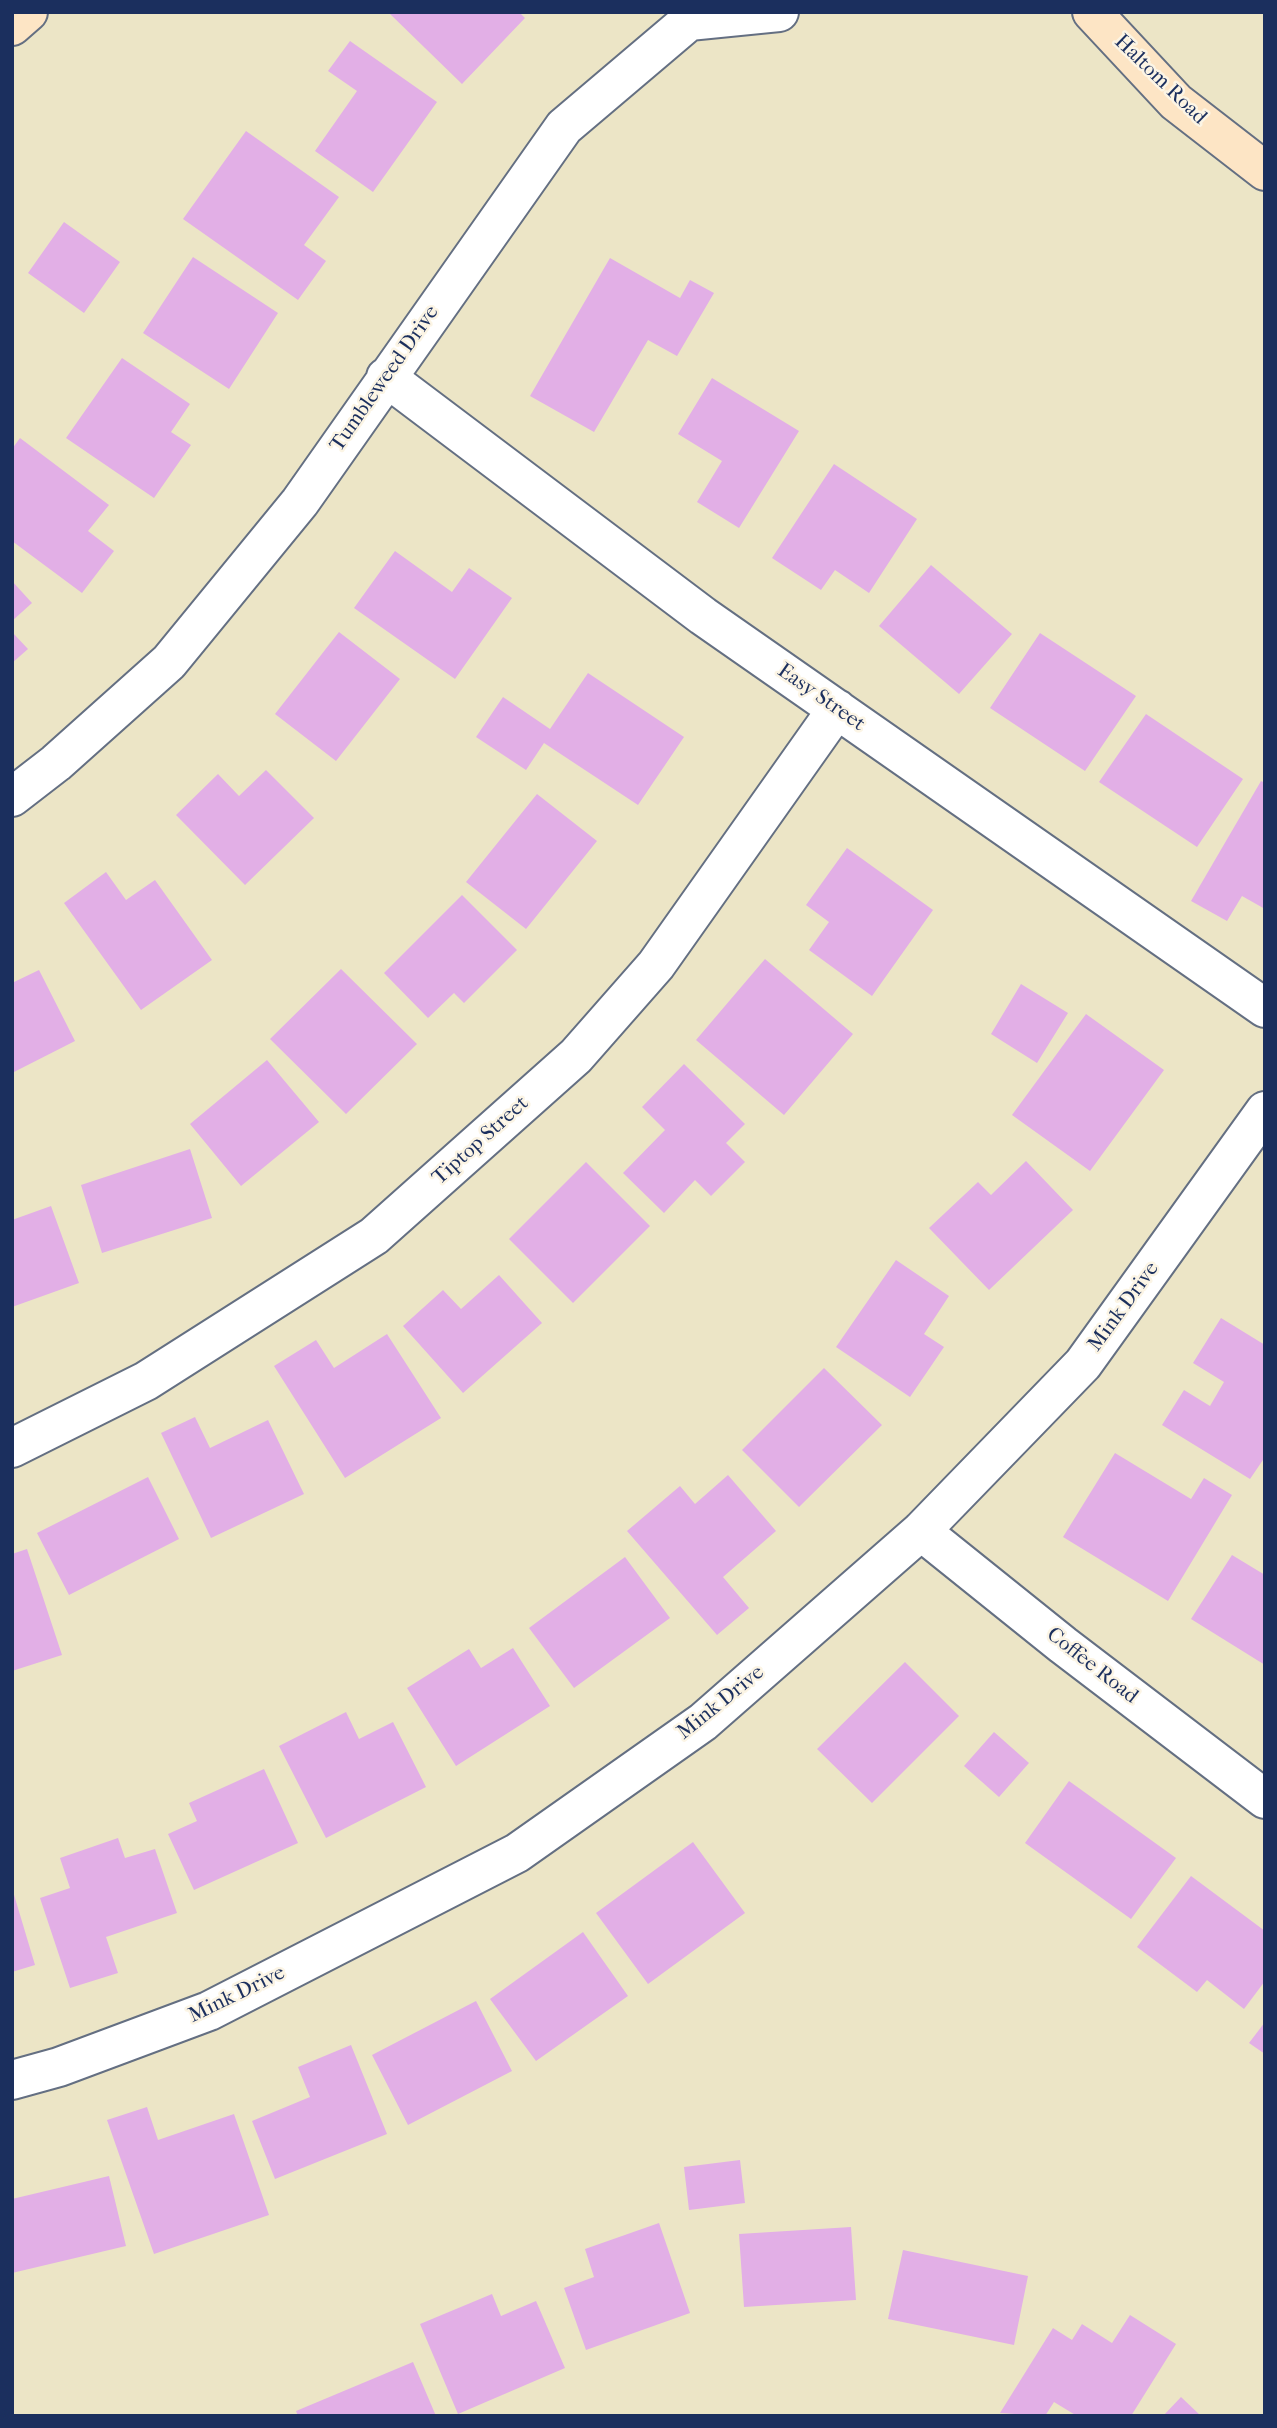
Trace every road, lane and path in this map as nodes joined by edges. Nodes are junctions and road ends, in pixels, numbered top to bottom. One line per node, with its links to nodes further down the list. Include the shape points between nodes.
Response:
1 (28, 12): 4 (main road)
2 (779, 12): 6 (street, Tumbleweed Drive, via 689,21 564,127)
3 (1092, 12): 5 (main road, Haltom Road, via 1176,102)
4 (12, 26)
5 (1265, 171)
6 (386, 377): 7 (street, Easy Street, via 703,616); 8 (street, Tumbleweed Drive, via 300,502 169,662)
7 (837, 709): 9 (street, Easy Street); 11 (street, Tiptop Street, via 656,965 576,1056 374,1236 146,1381)
8 (12, 797)
9 (1265, 1008)
10 (1265, 1111): 12 (street, Mink Drive, via 1083,1364)
11 (12, 1448)
12 (921, 1531): 13 (street, Coffee Road); 14 (street, Mink Drive, via 703,1722 517,1853 209,2011)
13 (1265, 1799)
14 (12, 2080)

